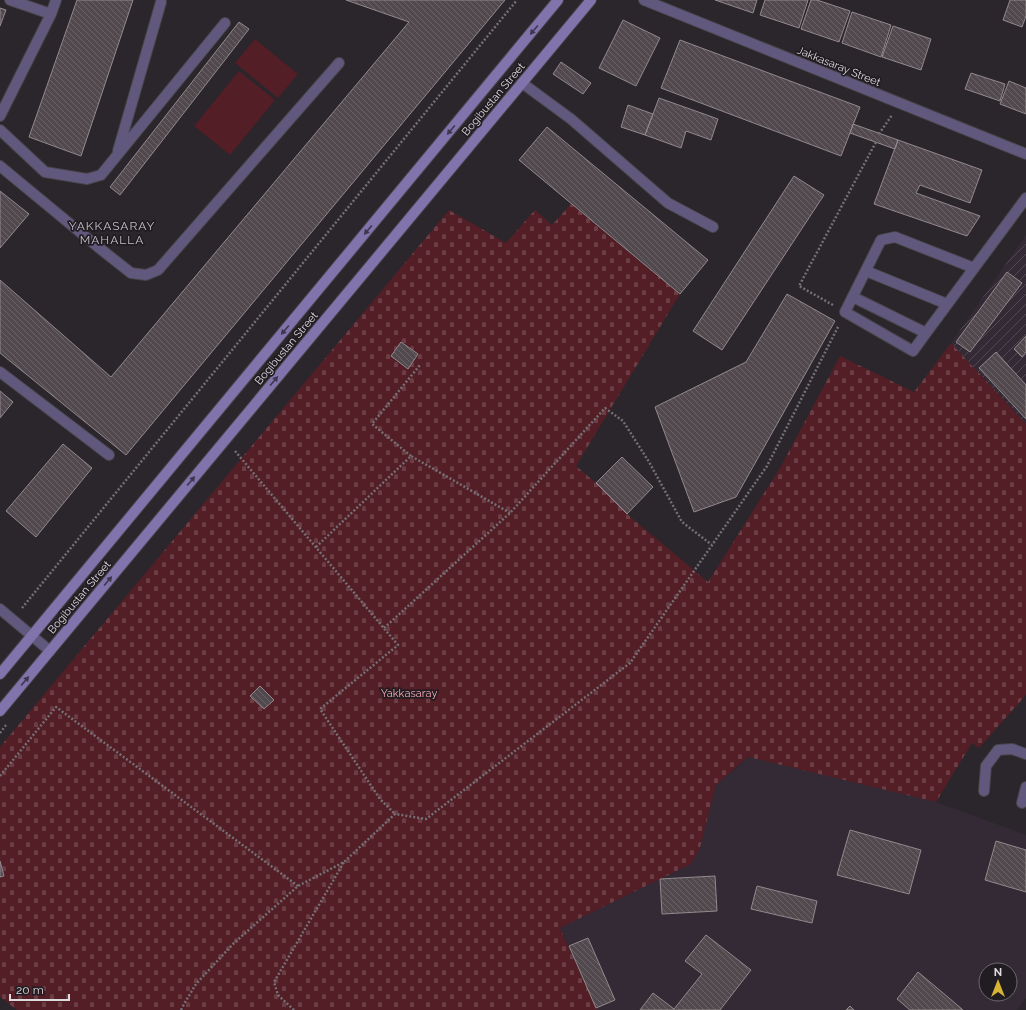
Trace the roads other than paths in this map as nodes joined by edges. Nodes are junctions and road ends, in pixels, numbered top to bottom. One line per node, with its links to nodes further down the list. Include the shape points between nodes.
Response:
1 (10, 0): 7 (street)
2 (56, 0): 7 (street)
3 (558, 0): 26 (street, Bogibustan Street, one-way to 26)
4 (591, 0): 10 (street, Bogibustan Street)
5 (644, 0): 13 (street, Jakkasaray Street)
6 (161, 2): 14 (street)
7 (51, 14): 11 (street)
8 (225, 23): 14 (street)
9 (339, 63): 15 (street, via 158,270 146,275 131,272)
10 (522, 83): 17 (street, via 571,118 668,203); 27 (street, Bogibustan Street, one-way to 10)
11 (0, 116)
12 (0, 130): 14 (street, via 45,172 87,179 101,175)
13 (1026, 154)
14 (117, 155)
15 (0, 166)
16 (1026, 198): 18 (street)
17 (713, 226)
18 (974, 268): 19 (street, via 895,237 881,240); 21 (street)
19 (866, 271): 20 (street); 21 (street)
20 (853, 297): 22 (street); 22 (street, via 845,312 913,350)
21 (948, 304): 22 (street)
22 (926, 333)
23 (0, 372): 24 (street)
24 (109, 455)
25 (0, 609): 26 (street)
26 (32, 636): 27 (street); 28 (street, Bogibustan Street)
27 (50, 651): 29 (street, Bogibustan Street, one-way to 27)
28 (0, 674)
29 (0, 711)
30 (1026, 754): 32 (street, via 1012,749 998,750 986,766)
31 (1026, 786): 33 (street)
32 (984, 791)
33 (1022, 803)

